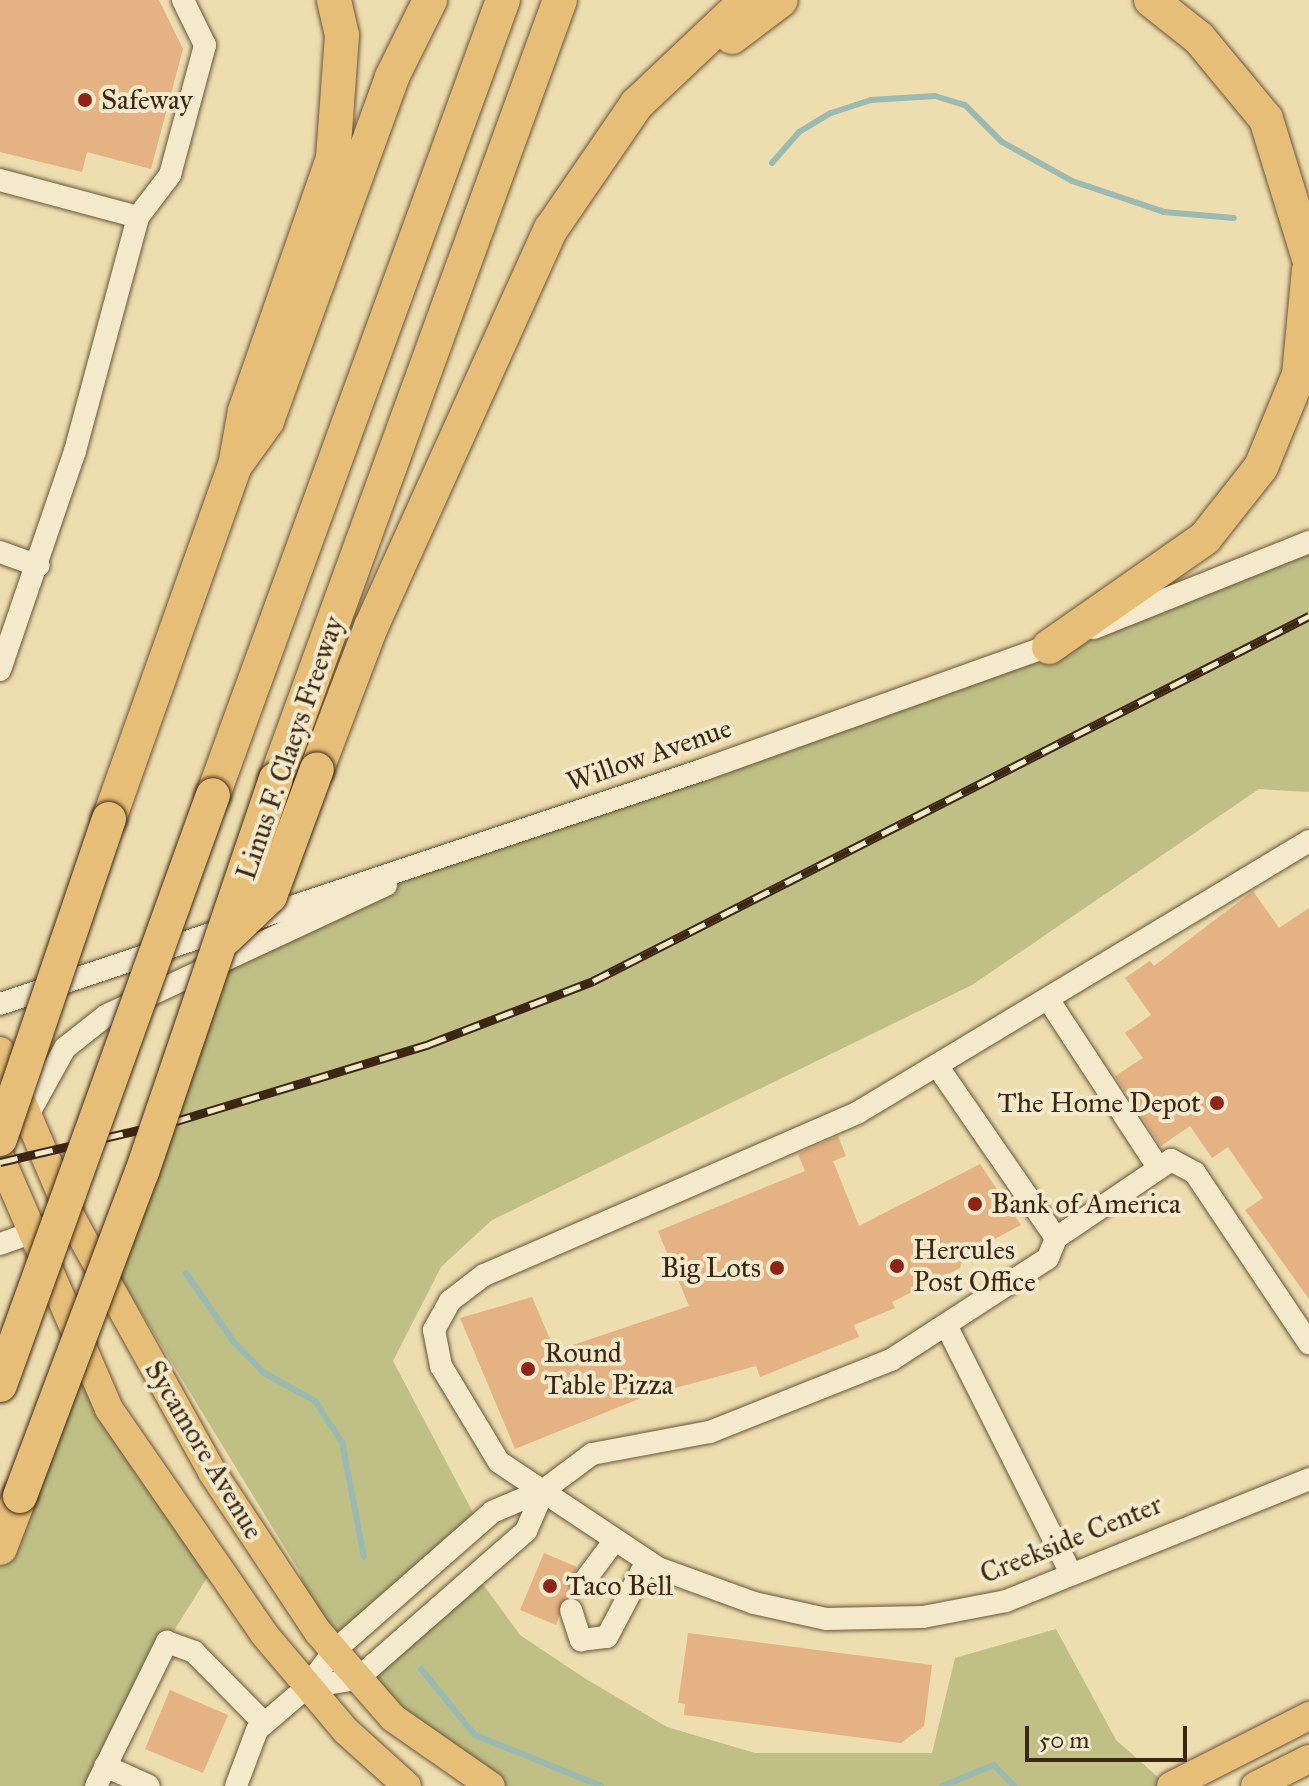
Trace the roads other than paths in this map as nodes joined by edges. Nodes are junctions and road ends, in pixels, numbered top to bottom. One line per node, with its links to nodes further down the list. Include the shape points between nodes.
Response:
1 (183, 0): 10 (street, via 205,45 170,175)
2 (334, 0): 14 (highway, via 342,35 333,158 245,411)
3 (430, 0): 14 (highway, via 392,77 267,421)
4 (560, 0): 24 (highway, Linus F. Claeys Freeway, bridge, via 276,779)
5 (747, 0): 13 (highway, via 669,69 607,143 551,229)
6 (781, 0): 13 (highway, via 667,99 602,176)
7 (1151, 0): 11 (highway, via 1199,38 1266,119)
8 (498, 15): 39 (highway, Linus F. Claeys Freeway, bridge)
9 (0, 180): 10 (street)
10 (138, 217): 17 (street)
11 (1309, 259)
12 (1309, 270): 19 (highway, via 1299,375 1261,467 1205,538)
13 (530, 289): 24 (highway, bridge, via 377,613 270,896)
14 (235, 466): 30 (highway, bridge)
15 (1309, 542): 19 (street, Willow Avenue)
16 (0, 552): 17 (street)
17 (39, 566): 21 (street)
18 (0, 626): 20 (street)
19 (1049, 647): 23 (street, Willow Avenue)
20 (0, 657)
21 (0, 670)
22 (1309, 841): 25 (street, Creekside Center)
23 (471, 846): 26 (street, Willow Avenue); 29 (street, via 107,1015 65,1048)
24 (223, 941): 43 (highway, Linus F. Claeys Freeway, bridge)
25 (1048, 999): 28 (street, Creekside Center); 32 (street)
26 (0, 1004)
27 (0, 1051): 29 (main road, Sycamore Avenue)
28 (938, 1067): 35 (street); 41 (street, Creekside Center, via 857,1113 484,1275 450,1301 434,1330 441,1366 499,1462)
29 (28, 1115): 33 (main road, Sycamore Avenue)
30 (0, 1139)
31 (0, 1157): 34 (main road, Sycamore Avenue)
32 (1158, 1167): 35 (street); 38 (street, via 1171,1160 1195,1173)
33 (72, 1219): 34 (street); 48 (main road, Sycamore Avenue, via 212,1472)
34 (32, 1232): 36 (street); 50 (main road, Sycamore Avenue, via 109,1409)
35 (1056, 1238): 37 (street, via 1048,1258)
36 (0, 1244)
37 (948, 1329): 41 (street, via 739,1423 592,1454); 45 (street)
38 (1309, 1343)
39 (0, 1385)
40 (1309, 1479): 45 (street, Creekside Center)
41 (544, 1490): 42 (street, Creekside Center); 48 (street, via 492,1512); 49 (street, via 526,1531)
42 (615, 1540): 44 (street, Creekside Center); 46 (street)
43 (0, 1548)
44 (647, 1561): 45 (street, Creekside Center, via 754,1603 854,1622 965,1611); 47 (street, via 607,1637 581,1640)
45 (1071, 1574)
46 (582, 1584)
47 (571, 1610)
48 (334, 1651): 49 (main road, Sycamore Avenue); 50 (street)
49 (357, 1679): 50 (street); 58 (main road, Sycamore Avenue, via 393,1718)
50 (307, 1687): 52 (street); 57 (main road, Sycamore Avenue)
51 (1309, 1716): 59 (main road)
52 (263, 1722): 54 (street, via 194,1652 167,1642); 56 (street)
53 (1309, 1759): 60 (main road)
54 (101, 1776): 55 (street)
55 (149, 1786)
56 (236, 1786)
57 (407, 1786)
58 (491, 1786)
59 (1171, 1786)
60 (1255, 1786)

